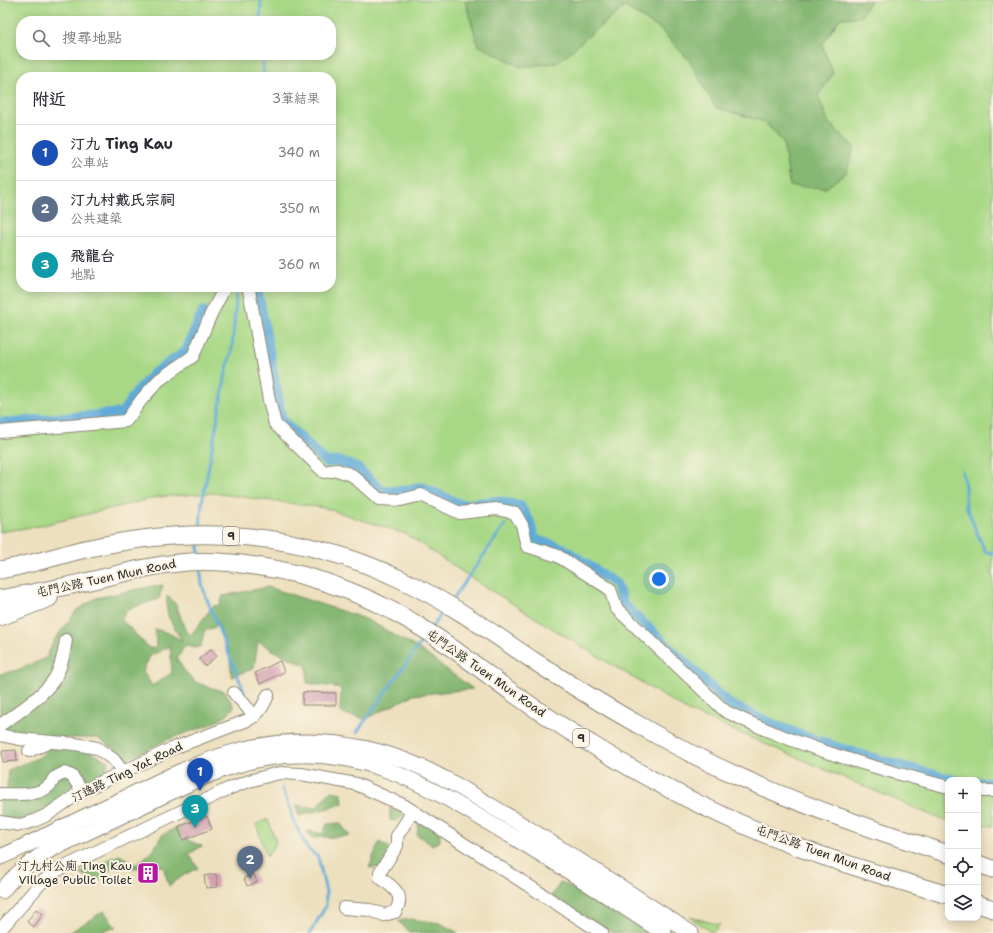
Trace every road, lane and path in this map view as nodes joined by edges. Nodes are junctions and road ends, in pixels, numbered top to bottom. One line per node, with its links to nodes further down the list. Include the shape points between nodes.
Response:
1 (222, 292): 3 (street, via 193,356 159,380 126,420)
2 (249, 292): 17 (street, via 274,424 324,472 337,470 352,475 379,499 401,500 421,495 460,513 496,509 515,513 522,525 527,546 558,556 610,589 616,608 725,711 814,748)
3 (0, 432)
4 (0, 570): 24 (highway, 9, via 86,549 155,537 250,537 345,557 434,596 614,711 717,766 814,808)
5 (0, 599): 6 (highway, 屯門公路 Tuen Mun Road)
6 (27, 600): 7 (highway); 29 (highway, 屯門公路 Tuen Mun Road / 9, via 55,595 78,584 153,566 179,563 255,565 310,577 342,588 404,618 433,635 543,714 592,745 709,808 796,846)
7 (0, 617)
8 (66, 640): 12 (street, via 56,678)
9 (234, 693): 11 (street)
10 (268, 695): 11 (street, via 263,707)
11 (255, 716): 16 (street, 汀逸路 Ting Yat Road, via 171,749)
12 (0, 725)
13 (0, 735): 14 (street)
14 (50, 742): 15 (street); 16 (street, via 97,748 114,760)
15 (29, 751)
16 (123, 772): 20 (street, 汀逸路 Ting Yat Road)
17 (945, 786)
18 (981, 791): 19 (street)
19 (993, 791)
20 (82, 792): 21 (street, via 72,776 64,773 54,778 51,785 43,790 28,794); 23 (street, 汀逸路 Ting Yat Road, via 34,821 20,825)
21 (0, 794)
22 (412, 811): 31 (street, via 396,836 396,846 380,872 380,877 400,897 400,904 395,912 384,915 370,910); 33 (street, via 356,784 301,774 280,773 254,780 228,789 56,871 40,884); 34 (street)
23 (0, 822)
24 (945, 853)
25 (0, 857): 36 (main road, via 175,773 224,755 262,745 298,741 328,742 386,753 443,777)
26 (981, 865): 27 (highway)
27 (993, 869)
28 (1, 892): 35 (main road, via 23,868 44,853 225,768 266,758 328,756 382,768 435,790 534,849)
29 (945, 894)
30 (981, 905): 32 (highway)
31 (344, 908)
32 (993, 909)
33 (0, 930)
34 (602, 933)
35 (664, 933)
36 (692, 933)

